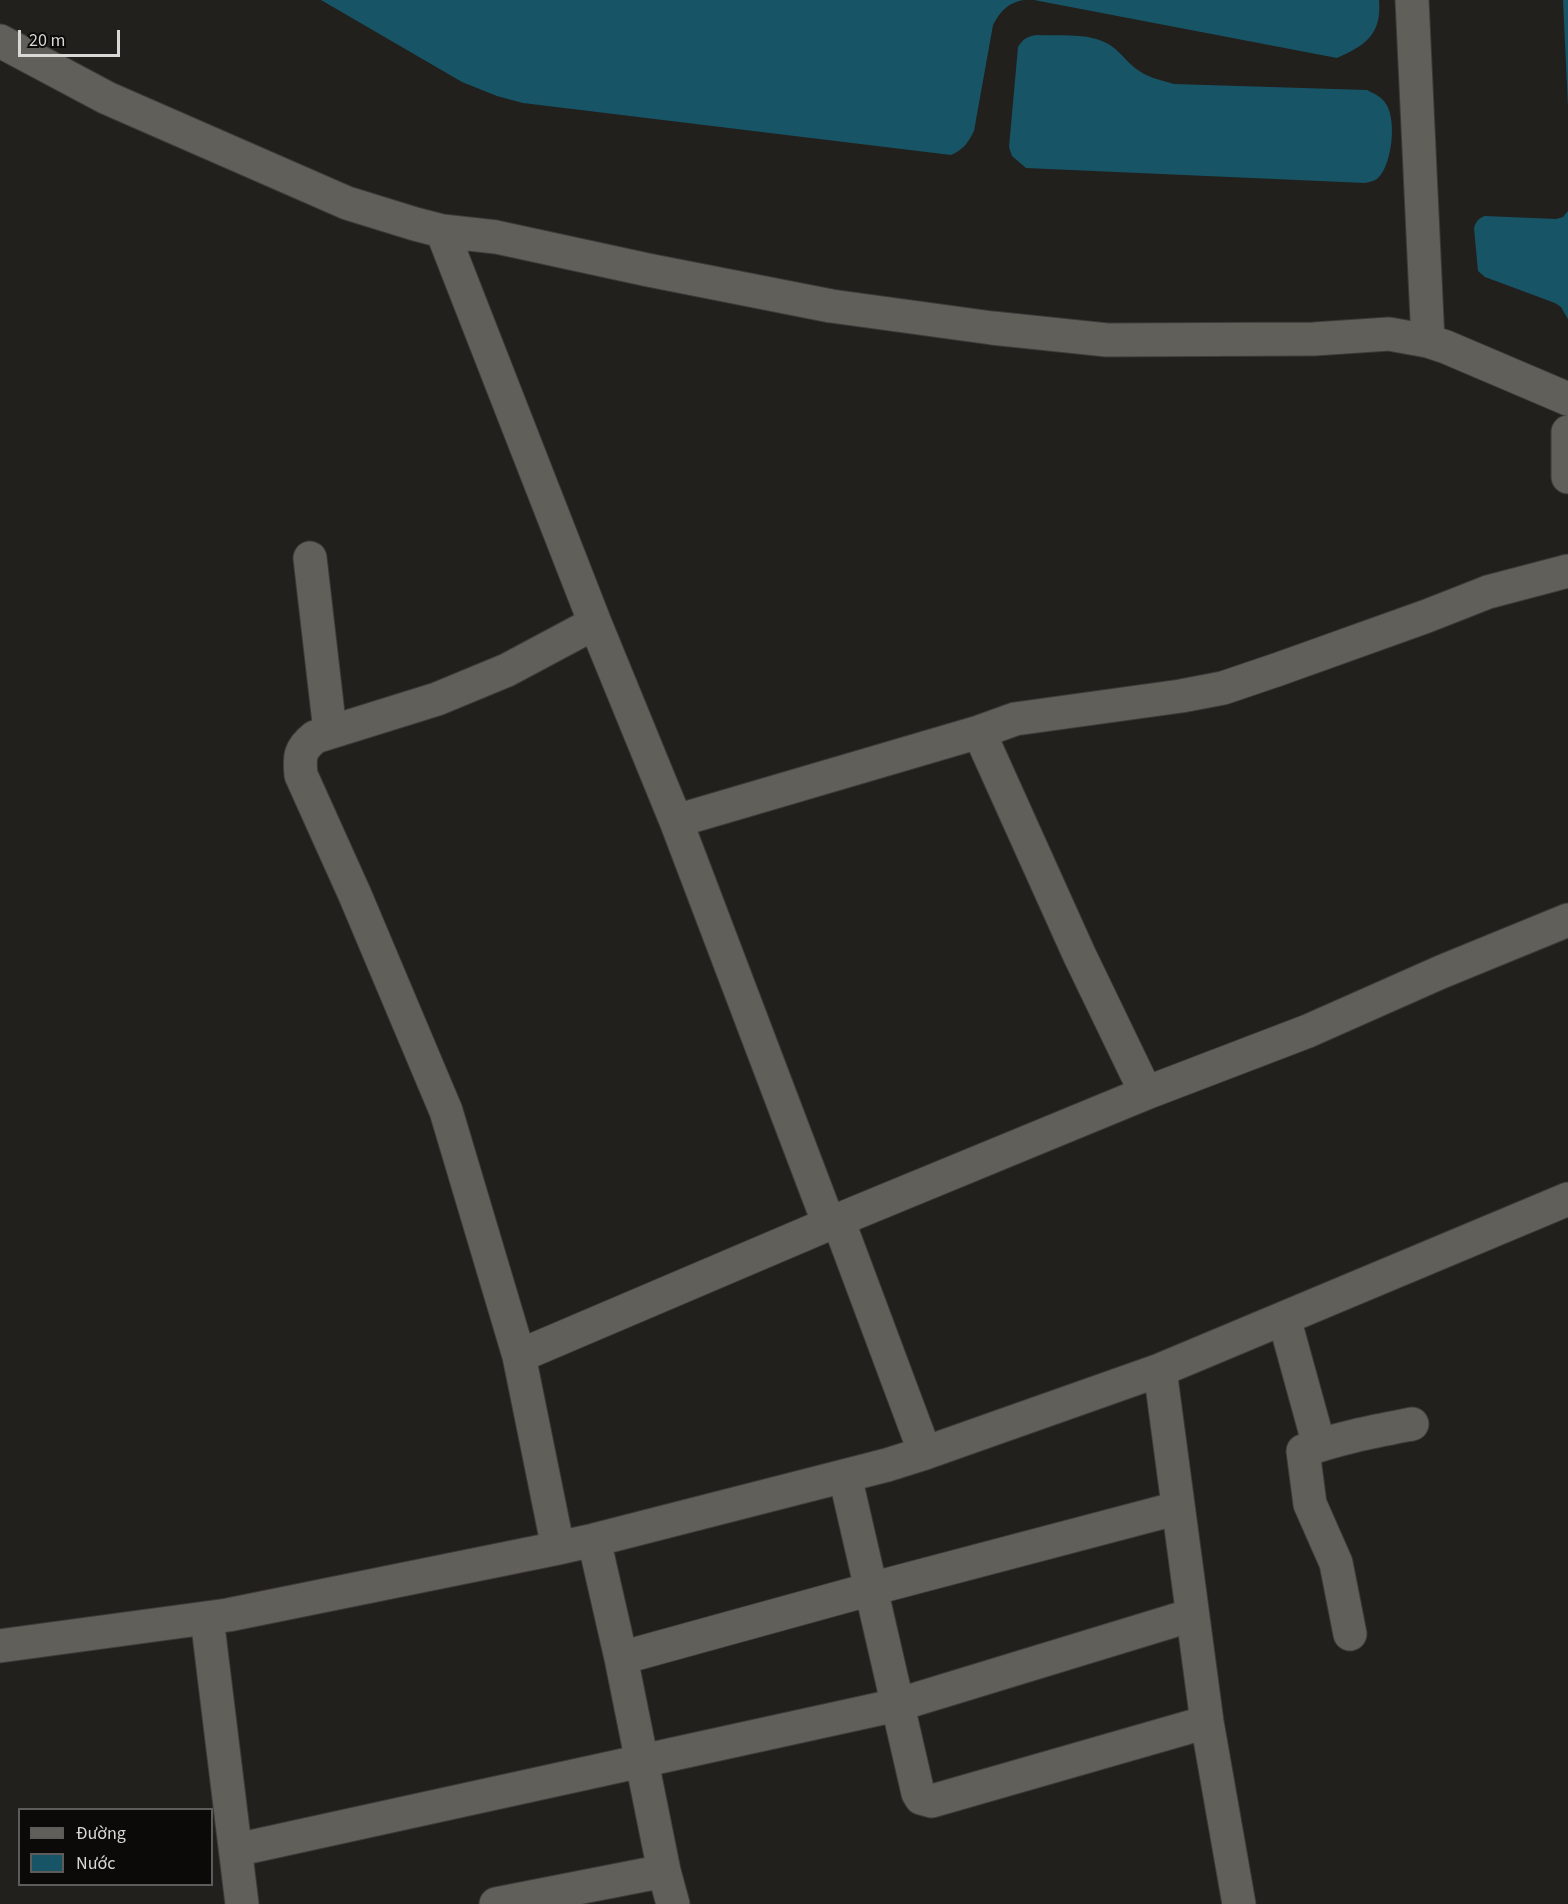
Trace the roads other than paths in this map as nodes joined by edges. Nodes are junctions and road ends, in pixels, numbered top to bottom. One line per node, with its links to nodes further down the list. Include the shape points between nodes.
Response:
1 (1412, 0): 4 (street)
2 (0, 41): 3 (street, via 107,98 347,203)
3 (442, 231): 4 (street, via 496,237 831,306 992,328 1107,340 1314,339 1389,334); 10 (street)
4 (1428, 341): 5 (street)
5 (1568, 399)
6 (1568, 432): 7 (street)
7 (1568, 477)
8 (310, 558): 11 (street)
9 (1568, 571): 12 (street, via 1488,592 1222,688 1015,719)
10 (595, 623): 11 (street, via 507,670 437,699); 13 (street)
11 (330, 731): 19 (street, via 304,745 299,759 301,775 446,1111)
12 (979, 732): 13 (street); 15 (street)
13 (676, 821): 17 (street)
14 (1568, 920): 15 (street, via 1308,1031)
15 (1146, 1093): 17 (street)
16 (1568, 1199): 18 (street)
17 (833, 1222): 19 (street); 23 (street)
18 (1284, 1318): 20 (street); 22 (street)
19 (519, 1356): 27 (street)
20 (1160, 1370): 23 (street); 25 (street)
21 (1413, 1424): 22 (street)
22 (1319, 1445): 31 (street, via 1303,1450 1310,1504 1336,1563)
23 (925, 1453): 24 (street)
24 (845, 1476): 26 (street); 28 (street)
25 (1178, 1508): 28 (street); 29 (street)
26 (594, 1540): 27 (street); 33 (street)
27 (558, 1548): 30 (street)
28 (871, 1589): 33 (street); 34 (street)
29 (1192, 1615): 34 (street); 35 (street)
30 (207, 1618): 32 (street); 37 (street)
31 (1350, 1634)
32 (0, 1646)
33 (621, 1658): 36 (street)
34 (897, 1705): 35 (street, via 918,1793 932,1802); 36 (street)
35 (1207, 1722): 42 (street)
36 (641, 1761): 37 (street); 38 (street)
37 (236, 1850): 39 (street)
38 (664, 1871): 40 (street); 41 (street)
39 (242, 1904)
40 (496, 1904)
41 (673, 1904)
42 (1239, 1904)

